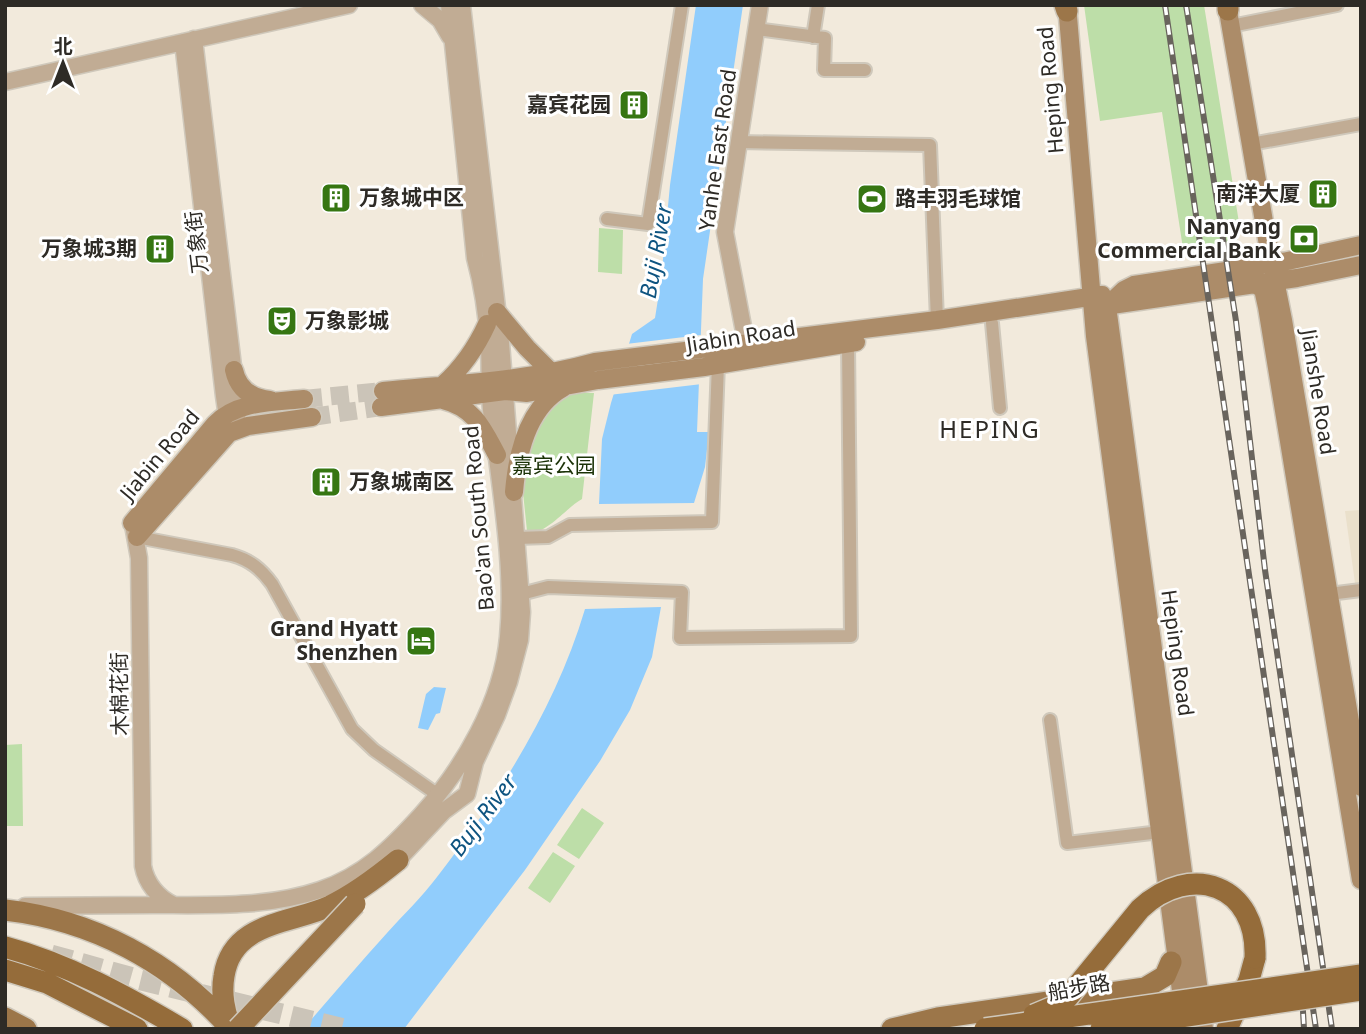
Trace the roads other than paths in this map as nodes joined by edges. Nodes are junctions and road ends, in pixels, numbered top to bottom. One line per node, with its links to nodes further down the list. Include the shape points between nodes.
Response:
1 (349, 5): 13 (street)
2 (422, 5): 14 (street, via 440,20)
3 (449, 5): 14 (street, Bao'an South Road)
4 (461, 5): 27 (street, Bao'an South Road)
5 (682, 5): 20 (street, via 648,224)
6 (760, 5): 11 (street, Yanhe East Road)
7 (818, 5): 12 (street)
8 (1337, 5): 10 (street)
9 (1067, 7): 26 (main road, Heping Road)
10 (1227, 10): 19 (main road, Jianshe Road)
11 (756, 29): 12 (street); 18 (street, Yanhe East Road)
12 (813, 37): 15 (street, via 825,38 824,70)
13 (189, 41): 16 (street); 33 (street, 万象街); 41 (street)
14 (453, 43): 27 (street, Bao'an South Road, via 475,258)
15 (865, 70)
16 (5, 82)
17 (1361, 124): 19 (street)
18 (738, 142): 28 (street, via 930,145); 30 (street, Yanhe East Road, via 725,240)
19 (1251, 144): 22 (main road, Jianshe Road)
20 (607, 219)
21 (1361, 245): 22 (main road, via 1283,262)
22 (1270, 255): 24 (main road, Jianshe Road); 26 (main road, Jiabin Road, via 1259,266 1134,285)
23 (1361, 265): 24 (main road, Jiabin Road)
24 (1275, 282): 25 (main road, Jiabin Road); 48 (main road, Jianshe Road)
25 (1252, 290): 26 (main road, Jiabin Road); 56 (main road, Jianshe Road, via 1263,289 1267,307)
26 (1097, 303): 28 (main road, Jiabin Road); 29 (main road, Jiabin Road); 53 (main road, Heping Road); 67 (main road, Heping Road)
27 (492, 318): 34 (main road); 35 (street, Bao'an South Road); 37 (main road, via 464,365)
28 (937, 320): 30 (main road, Jiabin Road)
29 (992, 323): 31 (main road, Jiabin Road); 39 (street)
30 (746, 342): 34 (main road, Jiabin Road, via 595,362)
31 (848, 343): 32 (main road, Jiabin Road); 47 (street, via 851,636 680,638 682,592 548,587)
32 (711, 365): 36 (main road, Jiabin Road); 45 (street, via 712,522 570,524 548,537)
33 (234, 370): 41 (street, 万象街); 41 (main road, via 240,386 253,396 296,400)
34 (552, 373): 35 (main road, Jiabin Road)
35 (497, 385): 36 (main road, Jiabin Road, via 527,393); 37 (main road, Jiabin Road); 42 (street, Bao'an South Road); 43 (street, Bao'an South Road)
36 (565, 387): 43 (main road, via 541,408 524,440)
37 (441, 392): 38 (main road, Jiabin Road); 42 (main road, via 474,417)
38 (382, 399)
39 (1000, 408)
40 (312, 417): 41 (main road)
41 (232, 423): 44 (main road, Jiabin Road)
42 (497, 455): 52 (street, Bao'an South Road, via 510,592 508,639 478,731)
43 (514, 492): 45 (street, Bao'an South Road)
44 (134, 530): 52 (street, via 243,558 259,568 352,729); 55 (street, 木棉花街)
45 (517, 538): 47 (street, Bao'an South Road)
46 (1361, 590): 48 (street)
47 (521, 594): 54 (street, Bao'an South Road, via 520,640 512,674 475,762 467,794 444,811)
48 (1329, 594): 50 (main road, Jianshe Road)
49 (1050, 720): 53 (street, via 1067,843)
50 (1356, 733): 51 (main road, Jianshe Road)
51 (1361, 787)
52 (438, 795): 58 (street, Bao'an South Road, via 383,855 345,881 272,901)
53 (1160, 832): 60 (main road, Heping Road)
54 (398, 860): 76 (main road, via 340,901 260,928 240,942 227,961 223,981); 77 (main road, bridge)
55 (143, 866): 57 (street, 木棉花街, via 139,889); 58 (street, 木棉花街, via 146,879)
56 (1361, 880)
57 (122, 905): 58 (street, Bao'an South Road); 59 (street, Bao'an South Road)
58 (174, 905)
59 (5, 908): 76 (main road, via 80,927 137,951 190,987)
60 (1174, 937): 62 (main road); 72 (main road, Heping Road)
61 (5, 947): 75 (highway, via 80,974)
62 (1171, 962): 66 (main road, 船步路, via 1159,981); 69 (main road, 船步路, via 1155,975 1059,990)
63 (5, 970): 74 (highway, via 47,983)
64 (1361, 975): 71 (highway, bridge)
65 (1361, 990): 80 (highway, bridge)
66 (1123, 993): 68 (main road, 船步路); 81 (main road, via 1146,1005 1147,1021)
67 (1201, 1003): 72 (main road)
68 (1039, 1004): 69 (main road, 船步路); 79 (main road, via 1025,1015)
69 (960, 1015): 78 (main road, 船步路)
70 (5, 1018): 73 (main road)
71 (988, 1028): 82 (highway, bridge, via 1058,1004 1149,900 1172,887 1195,884 1230,896 1247,912 1255,932 1249,980)
72 (1188, 1028)
73 (26, 1029)
74 (137, 1029)
75 (182, 1029)
76 (231, 1029)
77 (238, 1029)
78 (892, 1029)
79 (1022, 1029)
80 (1101, 1029)
81 (1142, 1029)
82 (1227, 1029)

